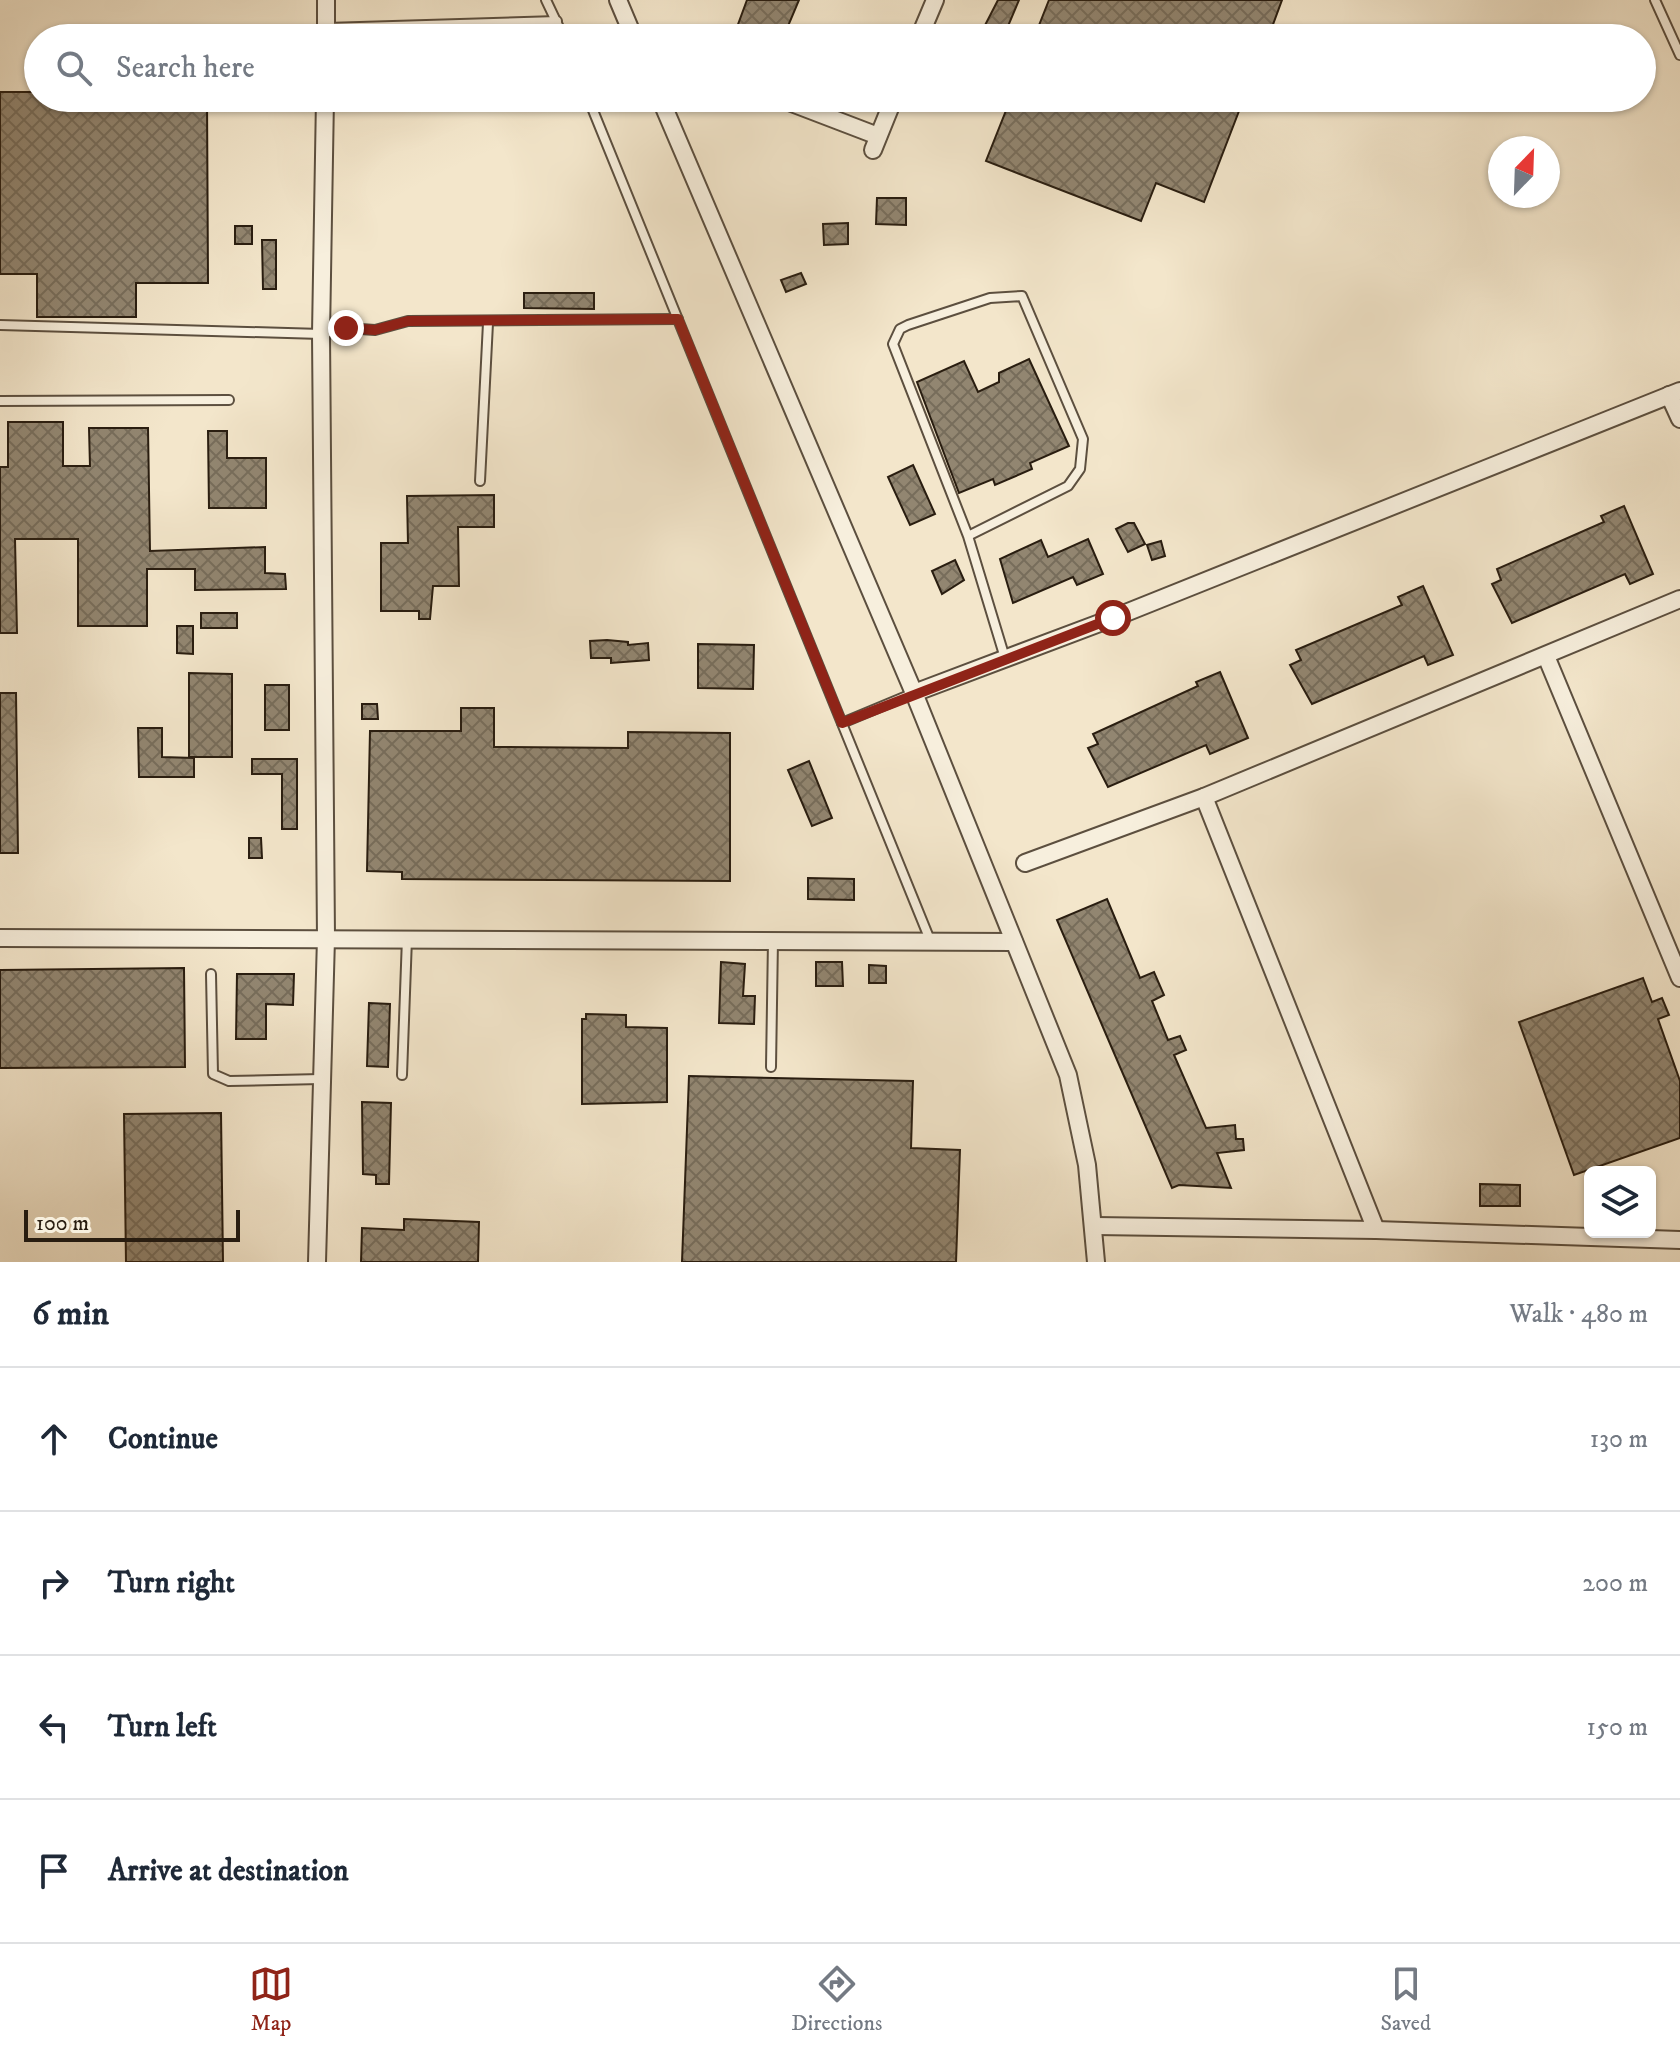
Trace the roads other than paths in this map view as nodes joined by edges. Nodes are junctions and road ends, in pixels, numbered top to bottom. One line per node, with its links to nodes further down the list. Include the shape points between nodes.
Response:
1 (326, 0): 9 (street)
2 (546, 0): 7 (lane)
3 (618, 0): 12 (street)
4 (916, 0): 6 (street)
5 (1655, 0): 14 (lane)
6 (933, 3): 13 (street)
7 (557, 21): 8 (lane); 11 (lane)
8 (534, 22): 10 (lane)
9 (326, 24)
10 (473, 24)
11 (558, 24)
12 (628, 24)
13 (925, 24)
14 (1680, 55)
15 (325, 112): 23 (street)
16 (594, 112): 20 (lane)
17 (666, 112): 33 (street)
18 (810, 112): 19 (street, via 875,143)
19 (888, 112)
20 (678, 319): 21 (lane); 34 (lane)
21 (488, 323): 23 (lane, via 408,321 375,330 346,328); 28 (lane)
22 (0, 325): 23 (lane)
23 (321, 334): 38 (street)
24 (1674, 393): 27 (street); 32 (street)
25 (229, 400): 26 (lane)
26 (0, 401)
27 (1680, 419)
28 (480, 481)
29 (968, 536): 29 (lane, via 893,344 908,325 990,298 1022,296 1083,439 1080,469 1068,486); 32 (lane)
30 (1680, 599): 31 (street)
31 (1546, 656): 35 (street); 44 (street)
32 (1005, 658): 33 (street)
33 (914, 693): 34 (lane); 42 (street)
34 (842, 723): 41 (lane)
35 (1204, 797): 36 (street); 49 (street)
36 (1025, 863)
37 (0, 938): 38 (street)
38 (326, 938): 39 (street); 47 (street)
39 (407, 938): 40 (street); 46 (lane)
40 (773, 939): 41 (street); 45 (lane)
41 (930, 940): 42 (street)
42 (1014, 942): 48 (street, via 1068,1075)
43 (211, 974): 47 (lane, via 213,1074 229,1081)
44 (1680, 978)
45 (771, 1067)
46 (402, 1075)
47 (322, 1079): 51 (street)
48 (1095, 1226): 49 (street); 52 (street)
49 (1376, 1230): 50 (street)
50 (1680, 1240)
51 (317, 1262)
52 (1096, 1262)

